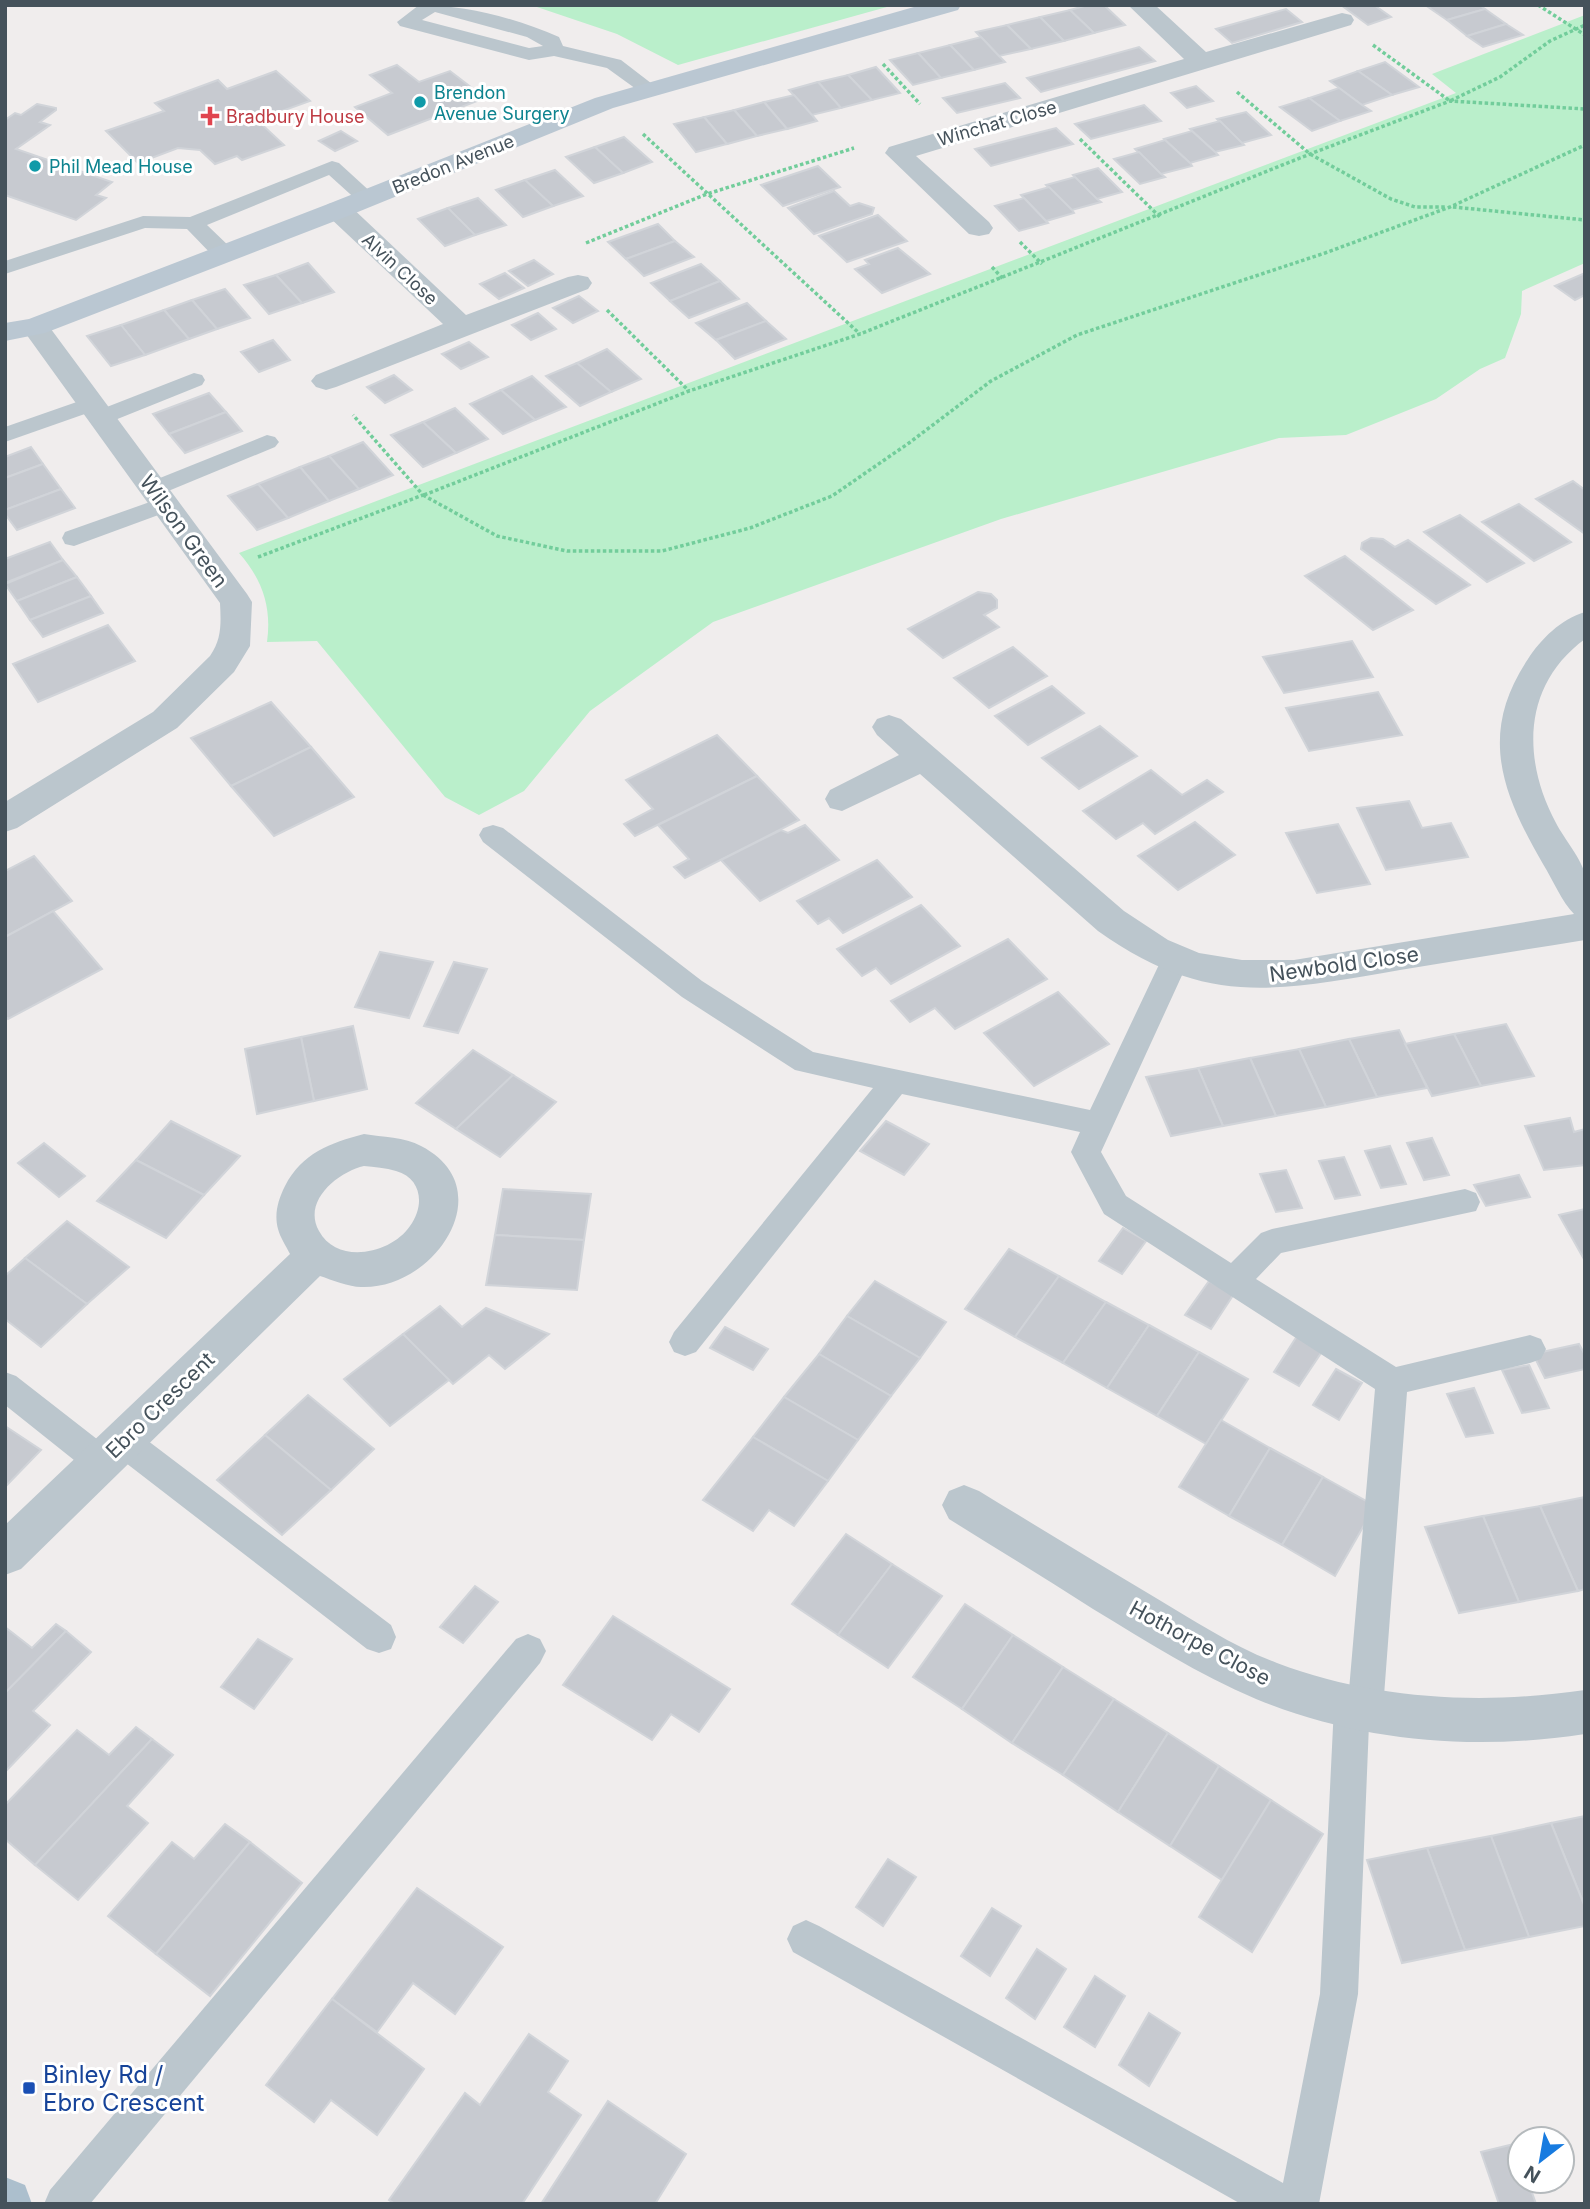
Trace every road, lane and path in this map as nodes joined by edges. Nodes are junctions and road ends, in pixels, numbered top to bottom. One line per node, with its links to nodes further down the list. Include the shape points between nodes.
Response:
1 (432, 5): 10 (lane, via 534,33 552,41); 10 (lane, via 407,22 529,54)
2 (949, 5): 8 (street, Bredon Avenue)
3 (1140, 5): 11 (street)
4 (1538, 5): 7 (path)
5 (1342, 20): 11 (street, Winchat Close); 13 (path)
6 (1585, 24): 7 (path)
7 (1574, 29): 9 (path); 13 (path, via 1524,57 1500,77)
8 (850, 32): 12 (street, Bredon Avenue); 17 (path)
9 (1585, 35)
10 (554, 50): 12 (lane, via 614,64)
11 (1201, 61): 15 (street, Winchat Close); 20 (path)
12 (650, 90): 14 (street, Bredon Avenue)
13 (1450, 101): 16 (path); 20 (path)
14 (604, 103): 21 (path); 22 (street, Bredon Avenue)
15 (1046, 109): 17 (street, Winchat Close); 25 (path)
16 (1585, 109)
17 (948, 136): 19 (street, Winchat Close)
18 (1585, 145): 23 (path)
19 (898, 153): 21 (path, via 875,144 852,148); 28 (street, Winchat Close)
20 (1310, 154): 23 (path, via 1391,199 1415,206); 25 (path)
21 (707, 194): 31 (path, via 547,259); 34 (path)
22 (367, 198): 24 (street, Bredon Avenue); 27 (lane, via 332,167)
23 (1450, 206): 26 (path); 41 (path, via 1325,253 1077,335 991,381 832,496 750,528 662,551 567,551 497,536)
24 (338, 210): 29 (street, Bredon Avenue); 32 (street, Alvin Close)
25 (1160, 217): 34 (path)
26 (1585, 220)
27 (193, 223): 29 (lane); 30 (lane, via 143,222)
28 (979, 228)
29 (224, 254): 33 (street, Bredon Avenue)
30 (5, 268)
31 (578, 283): 32 (street, Alvin Close); 37 (path)
32 (462, 327): 36 (street, Alvin Close)
33 (20, 329): 38 (street, Wilson Green)
34 (860, 334): 37 (path)
35 (194, 380): 38 (lane)
36 (326, 381): 41 (path)
37 (689, 391): 41 (path)
38 (96, 410): 39 (lane); 42 (street, Wilson Green)
39 (5, 435)
40 (267, 442): 42 (lane)
41 (423, 495): 44 (path)
42 (159, 497): 43 (lane); 44 (street, Wilson Green)
43 (74, 538)
44 (214, 572): 49 (street, Wilson Green, via 236,602 234,646 222,664 164,720)
45 (1585, 623): 51 (street, via 1548,652 1532,675 1519,713 1516,741 1526,799)
46 (889, 727): 47 (street, Newbold Close)
47 (924, 757): 48 (street); 53 (street, Newbold Close, via 1111,921)
48 (842, 799)
49 (5, 819)
50 (493, 835): 54 (lane, via 692,989 804,1062)
51 (1585, 904)
52 (1585, 926): 53 (street, Newbold Close, via 1294,974 1221,972)
53 (1175, 960): 55 (lane)
54 (896, 1081): 55 (lane); 59 (lane)
55 (1099, 1124): 58 (lane, via 1086,1152 1115,1205)
56 (1465, 1202): 58 (lane, via 1272,1241)
57 (315, 1255): 63 (street, Ebro Crescent)
58 (1234, 1281): 61 (lane)
59 (685, 1342)
60 (1530, 1349): 61 (lane)
61 (1392, 1382): 68 (lane)
62 (5, 1386): 63 (lane)
63 (112, 1451): 65 (street, Ebro Crescent); 66 (lane)
64 (964, 1505): 68 (street, Hothorpe Close, via 1232,1665 1273,1683)
65 (5, 1555)
66 (379, 1637)
67 (528, 1651): 71 (lane)
68 (1358, 1708): 69 (street, Hothorpe Close, via 1498,1721); 73 (lane, via 1339,1994)
69 (1585, 1712)
70 (806, 1939): 72 (lane)
71 (64, 2204)
72 (1280, 2204)
73 (1299, 2204)

